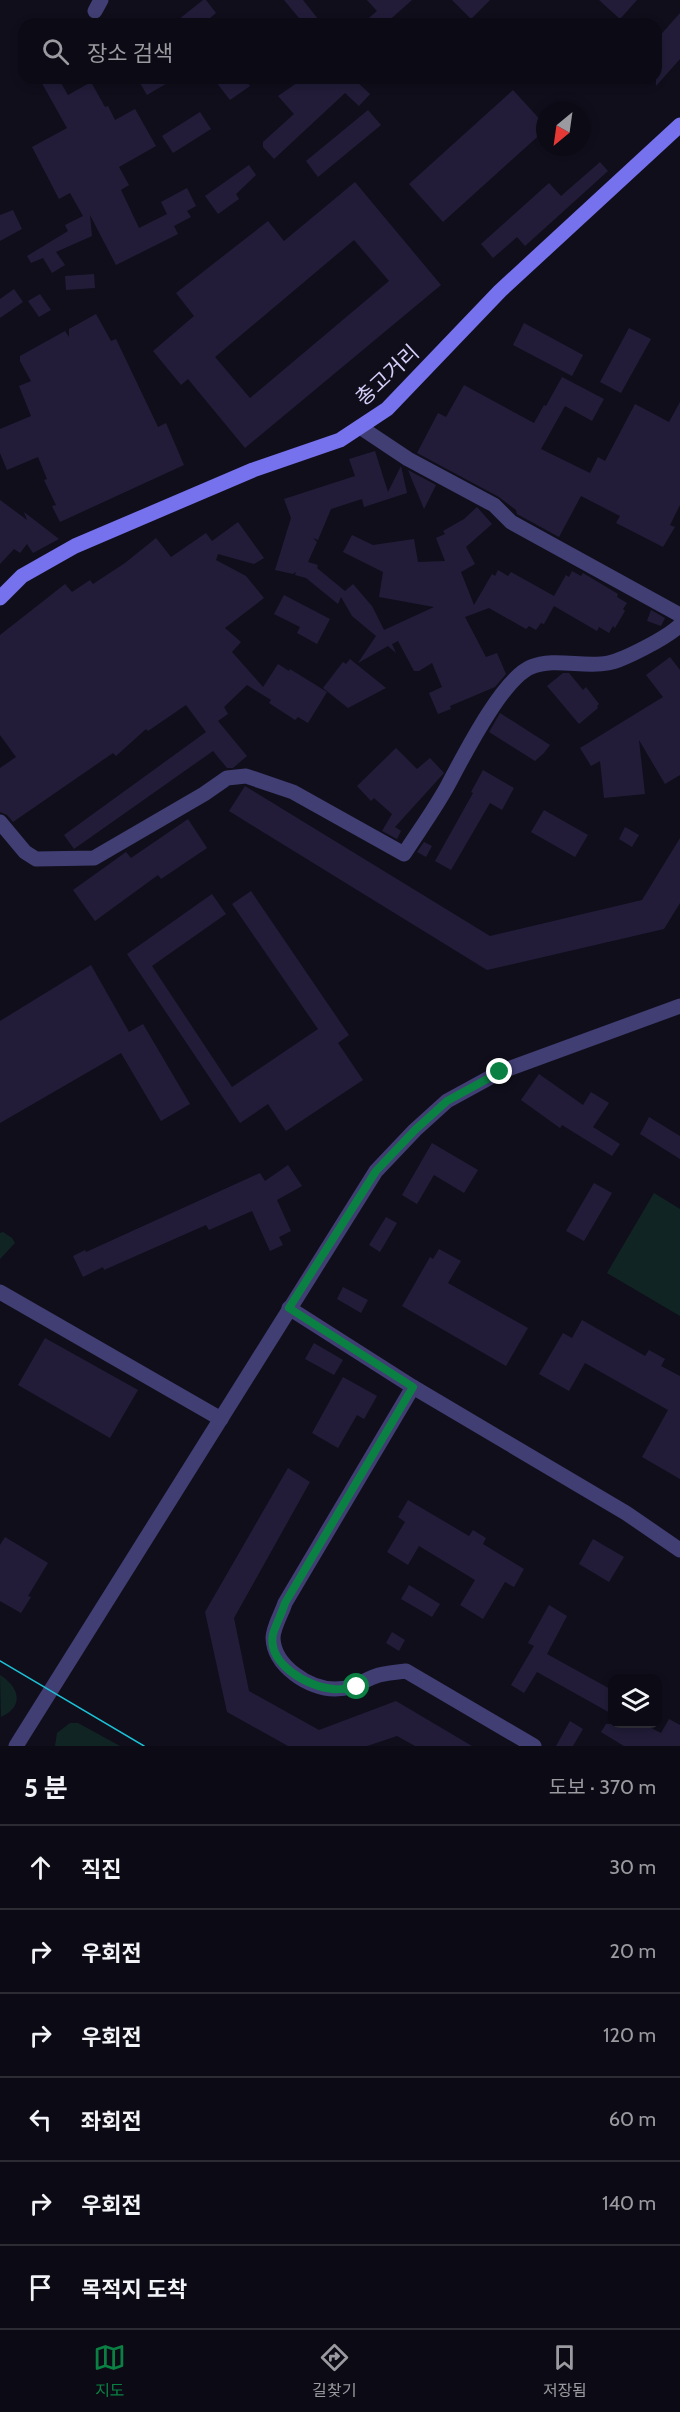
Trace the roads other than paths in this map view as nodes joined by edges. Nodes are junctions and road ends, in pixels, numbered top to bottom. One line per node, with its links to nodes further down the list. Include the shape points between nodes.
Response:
1 (680, 125): 2 (street, 총고거리, via 500,291 387,409)
2 (360, 427): 3 (street, 총고거리, via 340,440 253,470 75,546 22,576); 4 (street, via 408,459 494,505 511,522)
3 (0, 598)
4 (680, 615)
5 (680, 625): 6 (street, via 643,648 608,663 530,667 498,700 474,735 404,854 293,792 246,776 227,778 94,858 36,859 25,852)
6 (0, 822)
7 (680, 1006): 9 (street, via 500,1072 447,1101 376,1171)
8 (0, 1292): 11 (street)
9 (289, 1308): 10 (street); 11 (street)
10 (413, 1387): 12 (street, via 626,1513); 14 (street, via 285,1603 273,1636 276,1654 289,1670 313,1684 334,1689 357,1687 377,1676 406,1671)
11 (221, 1419): 13 (street)
12 (680, 1550)
13 (16, 1746)
14 (534, 1746)

